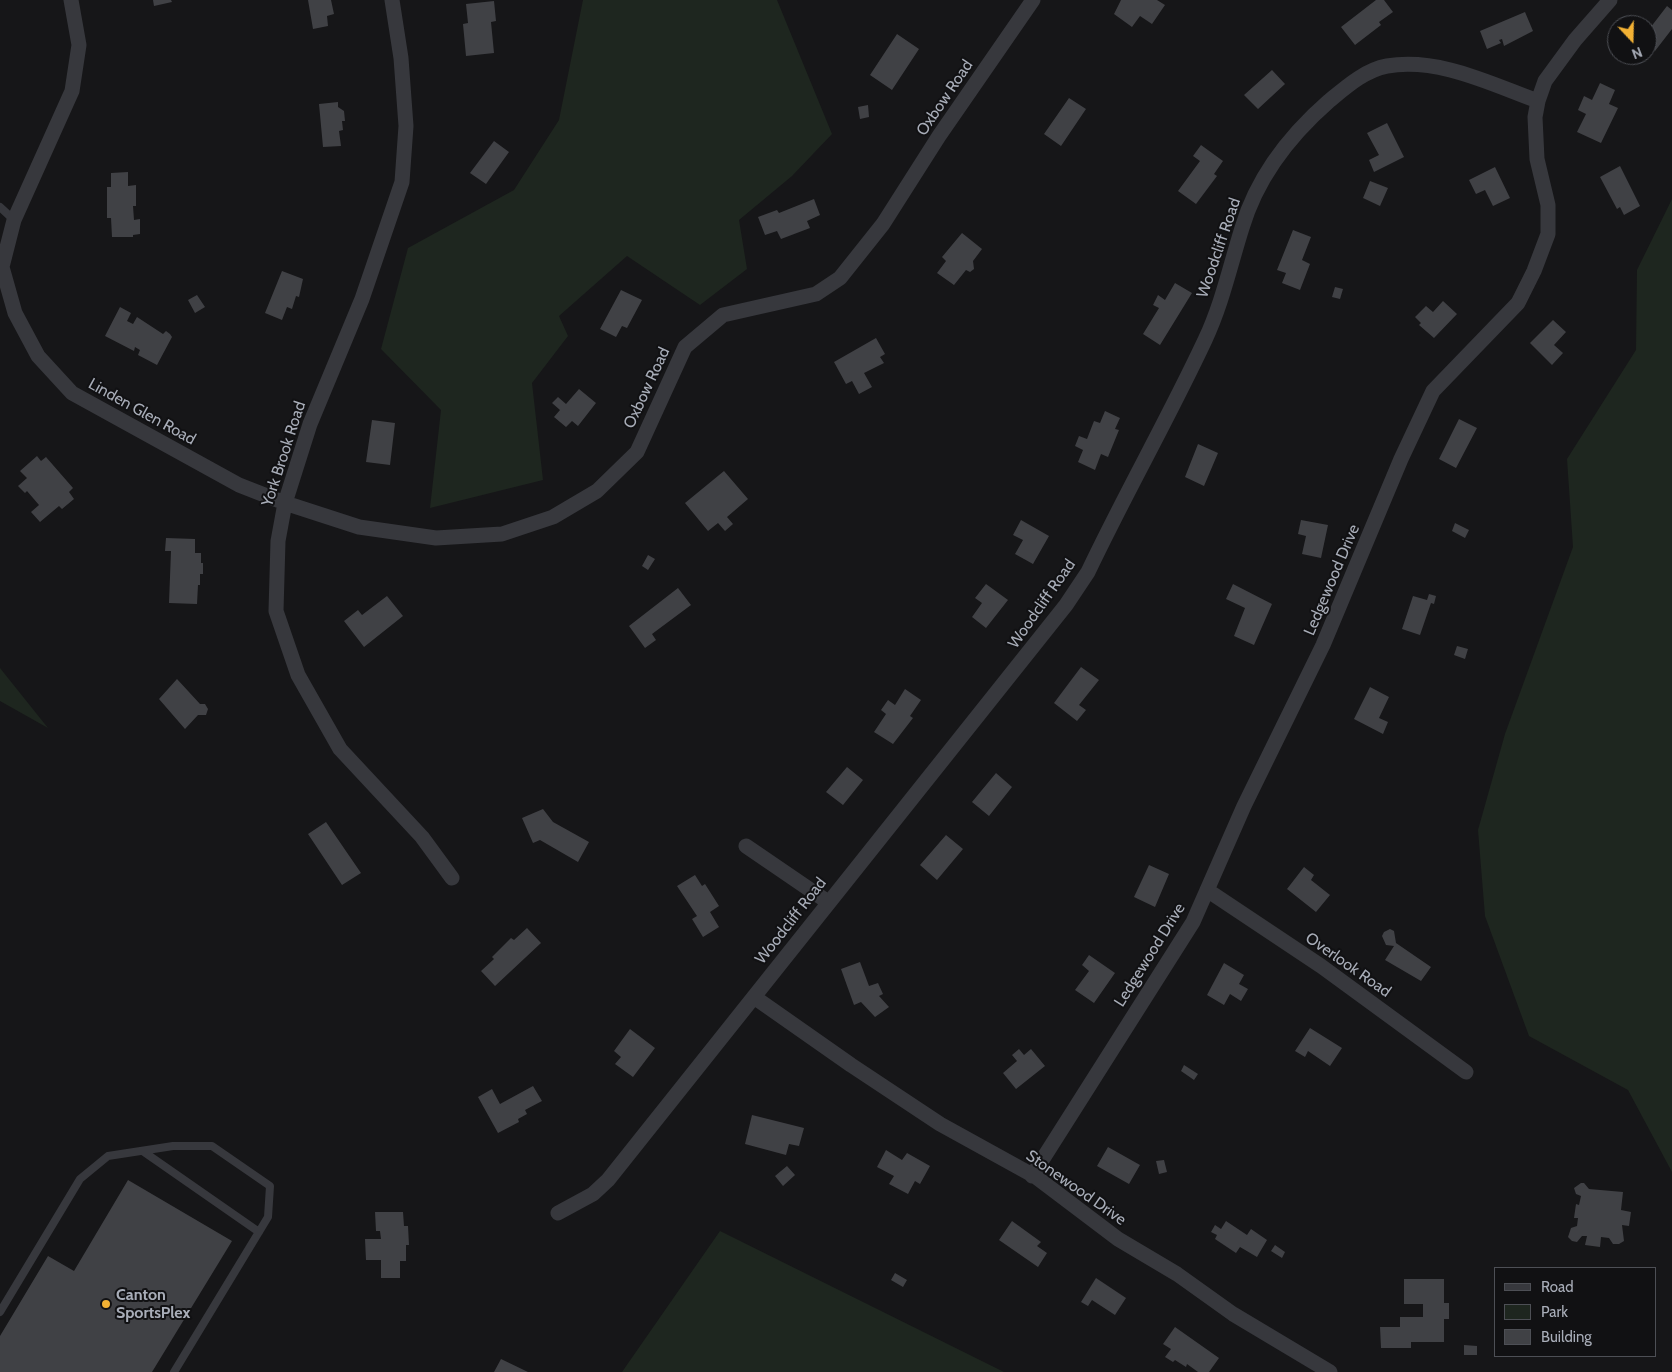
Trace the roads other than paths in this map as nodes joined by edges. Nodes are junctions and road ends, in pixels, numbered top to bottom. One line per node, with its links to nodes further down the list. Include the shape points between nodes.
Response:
1 (71, 0): 7 (street, Linden Glen Road, via 79,45 72,91)
2 (392, 0): 8 (street, York Brook Road, via 401,58 406,126 402,182 362,299 310,424)
3 (1033, 0): 8 (street, Oxbow Road, via 883,224 840,278 816,294 723,315 685,347 637,452 597,491 553,517 502,534 436,538 359,527)
4 (1610, 0): 5 (street, Ledgewood Drive, via 1545,80)
5 (1538, 101): 11 (street, Ledgewood Drive, via 1535,117 1537,159 1548,205 1548,234 1534,271 1518,303 1433,391 1323,645 1244,806); 12 (street, Woodcliff Road, via 1443,68 1386,66 1351,82 1309,119 1277,154 1242,226 1226,285 1206,339 1088,572 1041,639)
6 (0, 207): 7 (lane)
7 (14, 220): 8 (street, Linden Glen Road, via 2,268 15,313 38,356 72,393 239,485)
8 (285, 503): 10 (street, York Brook Road, via 278,541 276,611 298,675 340,749 422,838)
9 (746, 846): 12 (street)
10 (452, 878)
11 (1207, 890): 14 (street, Overlook Road, via 1321,966); 16 (street, Ledgewood Drive, via 1194,922)
12 (828, 902): 13 (street, Woodcliff Road)
13 (754, 997): 16 (street, Stonewood Drive, via 940,1124); 17 (street, Woodcliff Road, via 608,1180 593,1194)
14 (1466, 1072)
15 (144, 1152): 18 (lane); 18 (lane, via 173,1146 212,1146 270,1186 268,1216); 19 (lane, via 108,1156 80,1180)
16 (1032, 1176): 21 (street, Stonewood Drive, via 1233,1314)
17 (558, 1213)
18 (259, 1232): 20 (lane)
19 (0, 1312)
20 (174, 1372)
21 (1330, 1372)

